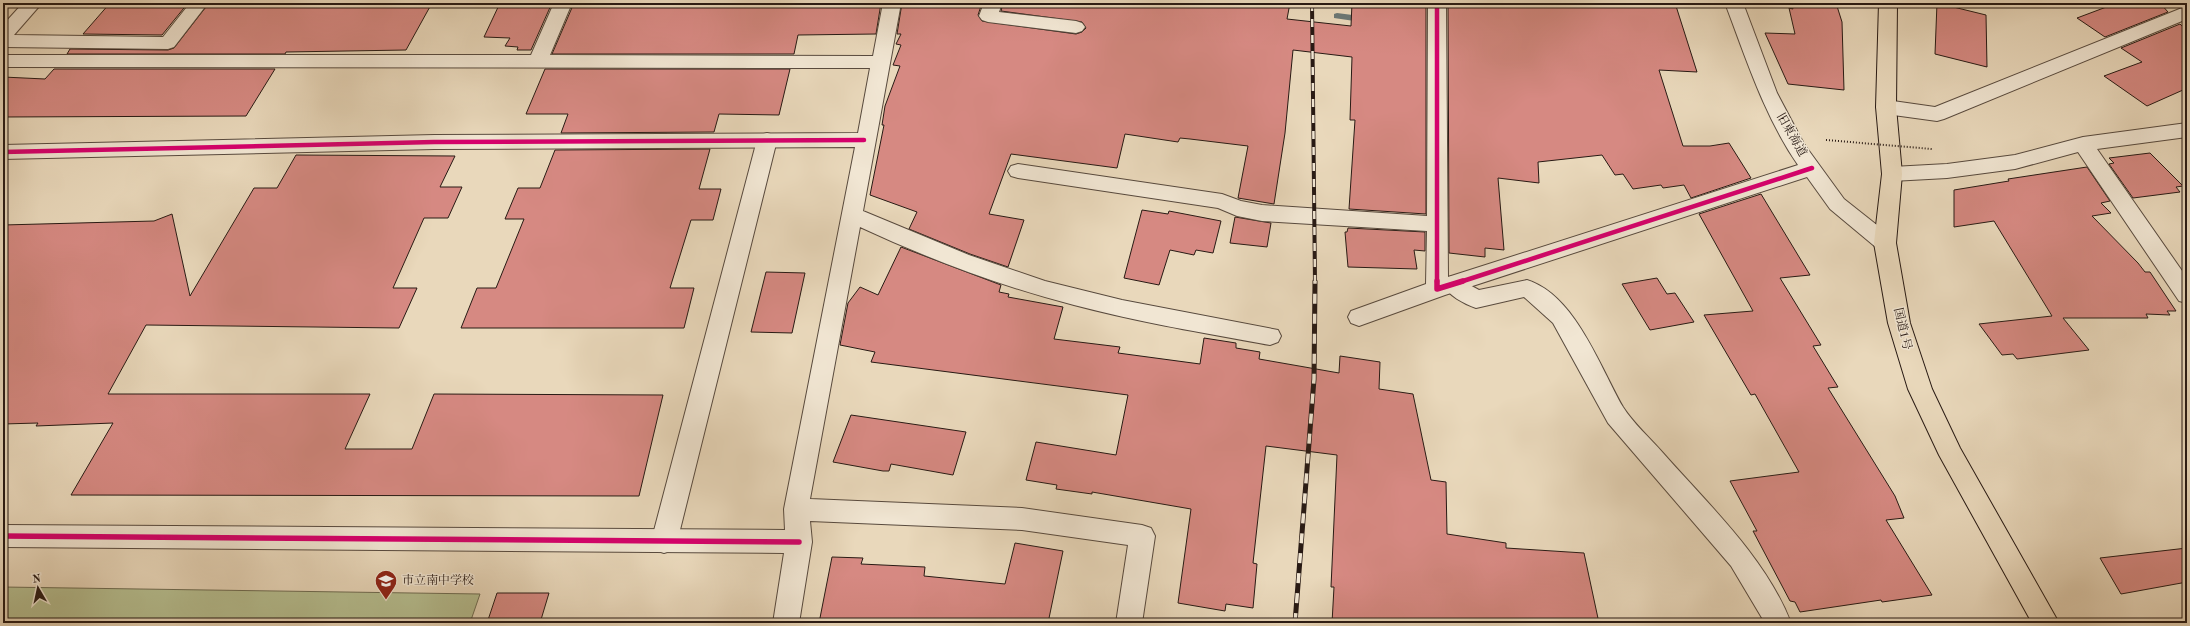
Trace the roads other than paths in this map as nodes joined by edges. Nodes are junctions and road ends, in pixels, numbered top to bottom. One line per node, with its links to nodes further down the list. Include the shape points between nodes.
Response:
1 (33, 3): 11 (street)
2 (199, 3): 12 (street, via 168,43)
3 (562, 3): 14 (street)
4 (892, 3): 15 (street)
5 (992, 3): 10 (street, via 988,16)
6 (1437, 3): 26 (street)
7 (1734, 3): 22 (street, 旧東海道, via 1768,93 1796,147)
8 (1888, 3): 16 (highway, 国道1号)
9 (2187, 12): 16 (street, via 1937,114)
10 (1076, 27)
11 (3, 36)
12 (3, 41)
13 (3, 60): 14 (street)
14 (538, 61): 15 (street)
15 (880, 62): 19 (street)
16 (1886, 107): 24 (highway, 国道1号)
17 (2187, 130): 20 (street)
18 (767, 140): 19 (street); 21 (street, via 411,142); 34 (street)
19 (864, 140): 25 (street)
20 (2084, 144): 24 (street, via 2015,162 1947,171); 29 (street)
21 (3, 152)
22 (1812, 168): 27 (street, 旧東海道, via 1836,204); 28 (street)
23 (1018, 171): 26 (street, via 1222,201 1237,208 1262,213)
24 (1892, 174): 27 (highway, 国道1号)
25 (852, 215): 31 (street, via 907,241 1030,285 1075,297); 32 (street)
26 (1438, 224): 28 (street)
27 (1885, 243): 39 (highway, 国道1号, via 1899,323 1920,389 1951,455)
28 (1445, 287): 30 (street); 38 (street, via 1476,299 1527,288 1561,317 1616,416 1740,558)
29 (2187, 295)
30 (1359, 318)
31 (1270, 336)
32 (796, 509): 35 (street); 37 (street, via 1022,519 1142,536)
33 (3, 536): 34 (street)
34 (664, 542): 35 (street)
35 (799, 542): 36 (street)
36 (786, 623)
37 (1129, 623)
38 (1778, 623)
39 (2046, 623)

